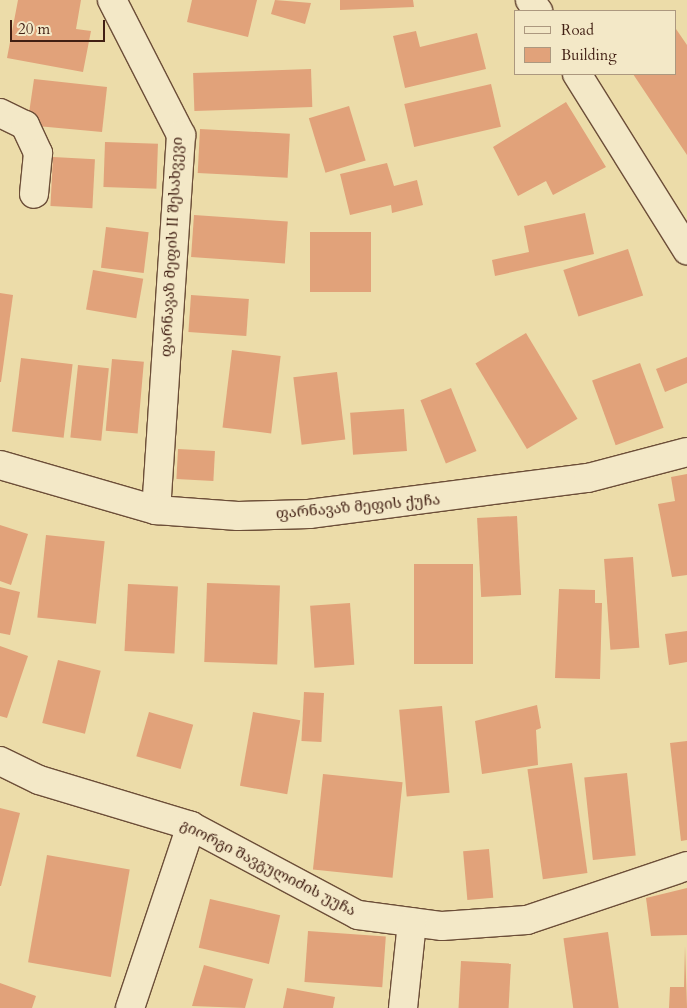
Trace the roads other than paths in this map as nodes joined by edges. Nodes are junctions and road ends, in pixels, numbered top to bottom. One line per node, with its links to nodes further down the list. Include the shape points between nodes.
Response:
1 (112, 0): 8 (street, ფარნავაზ მეფის II შესახვევი, via 181,134)
2 (578, 75): 5 (street)
3 (0, 113): 4 (street, via 25,125 38,153)
4 (34, 194)
5 (687, 250)
6 (687, 452): 8 (street, ფარნავაზ მეფის ქუჩა, via 588,478 309,514 238,516)
7 (0, 465): 8 (street, ფარნავაზ მეფის ქუჩა)
8 (156, 510)
9 (0, 761): 10 (street, გიორგი შავგულიძის უუჩა, via 40,780)
10 (191, 826): 12 (street, გიორგი შავგულიძის უუჩა, via 358,915); 13 (street)
11 (687, 866): 12 (street, გიორგი შავგულიძის უუჩა, via 528,920 442,926)
12 (412, 922): 14 (street)
13 (130, 1008)
14 (403, 1008)

